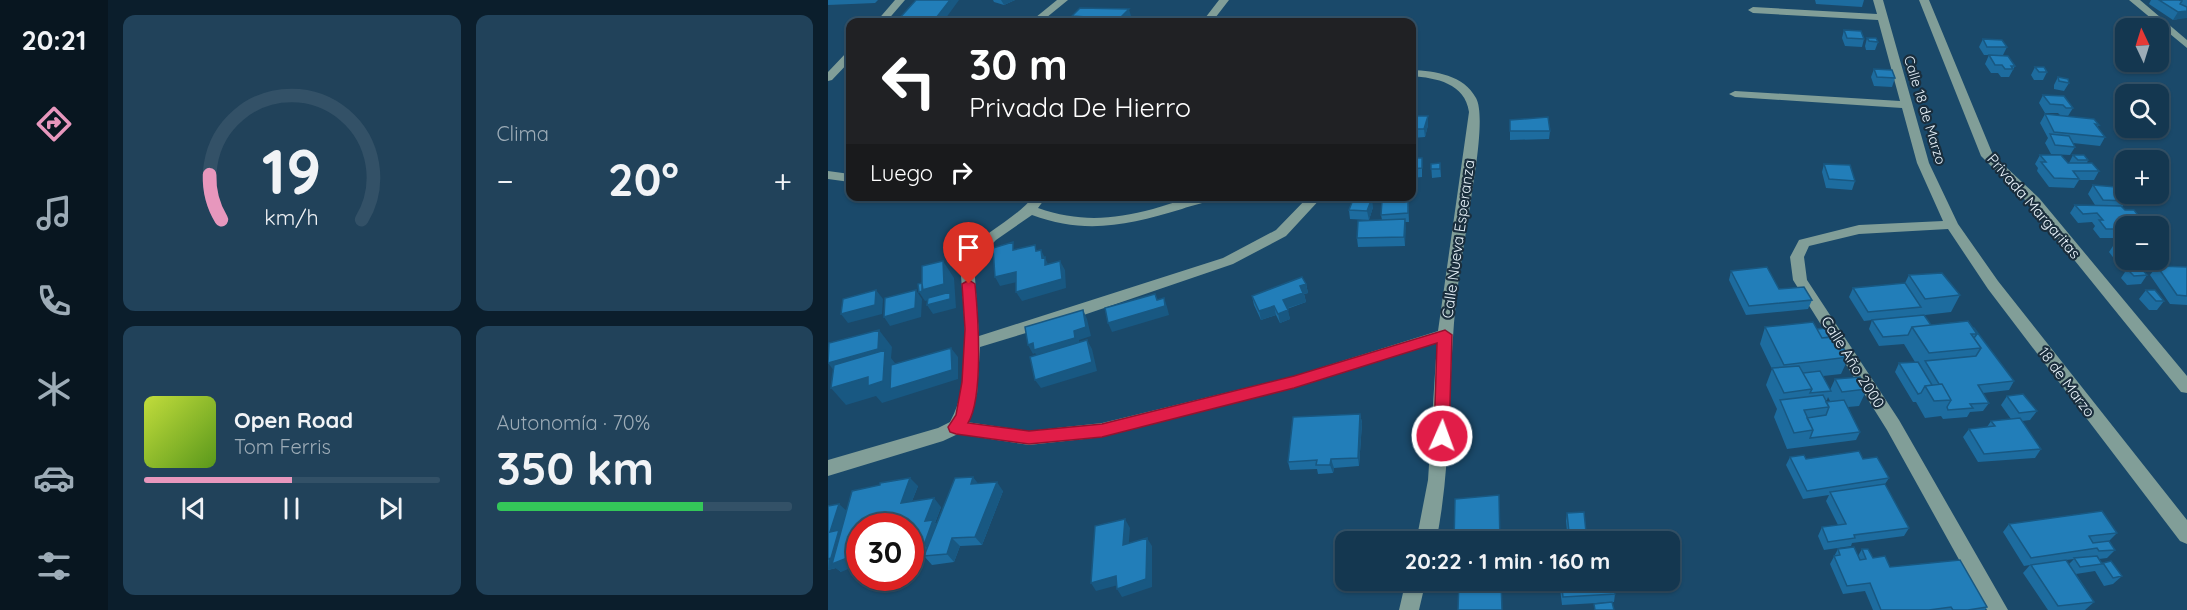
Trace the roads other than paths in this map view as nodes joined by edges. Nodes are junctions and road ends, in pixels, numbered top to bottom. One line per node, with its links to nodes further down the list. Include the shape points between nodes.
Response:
1 (900, 0): 9 (street)
2 (1063, 0): 10 (street)
3 (1224, 0): 11 (street)
4 (1878, 0): 8 (street, Calle 18 de Marzo)
5 (1924, 0): 27 (street, Privada Margaritas, via 1987,156 2034,201)
6 (2134, 0): 12 (street)
7 (1753, 10): 8 (street)
8 (1883, 17): 17 (street, Calle 18 de Marzo)
9 (884, 18)
10 (1040, 18)
11 (1209, 18)
12 (2187, 45)
13 (846, 59): 15 (street)
14 (1416, 74): 25 (street, Calle Nueva Esperanza, via 1444,78 1458,85 1469,95 1474,107)
15 (828, 78)
16 (1735, 94): 17 (street)
17 (1907, 105): 24 (street, Calle 18 de Marzo, via 1923,163)
18 (828, 175): 19 (street)
19 (846, 177)
20 (1037, 201): 23 (street)
21 (1190, 201): 23 (street, via 1098,222 1070,222)
22 (1312, 201): 26 (street, via 1281,233 1228,261)
23 (1030, 210): 26 (street, via 991,237 967,262)
24 (1952, 225): 31 (street, 18 de Marzo, via 2000,294); 34 (street, Calle Año 2000, via 1868,227 1827,235 1804,243 1797,257 1800,280 1893,425)
25 (1445, 335): 28 (street, via 1294,382 1102,430 1029,438); 30 (street, Calle Nueva Esperanza, via 1441,456)
26 (971, 344): 28 (street, via 964,417)
27 (2187, 387)
28 (956, 427): 29 (street)
29 (828, 468)
30 (1428, 531)
31 (2187, 535)
32 (1413, 591): 33 (street)
33 (1409, 610)
34 (1998, 610)

